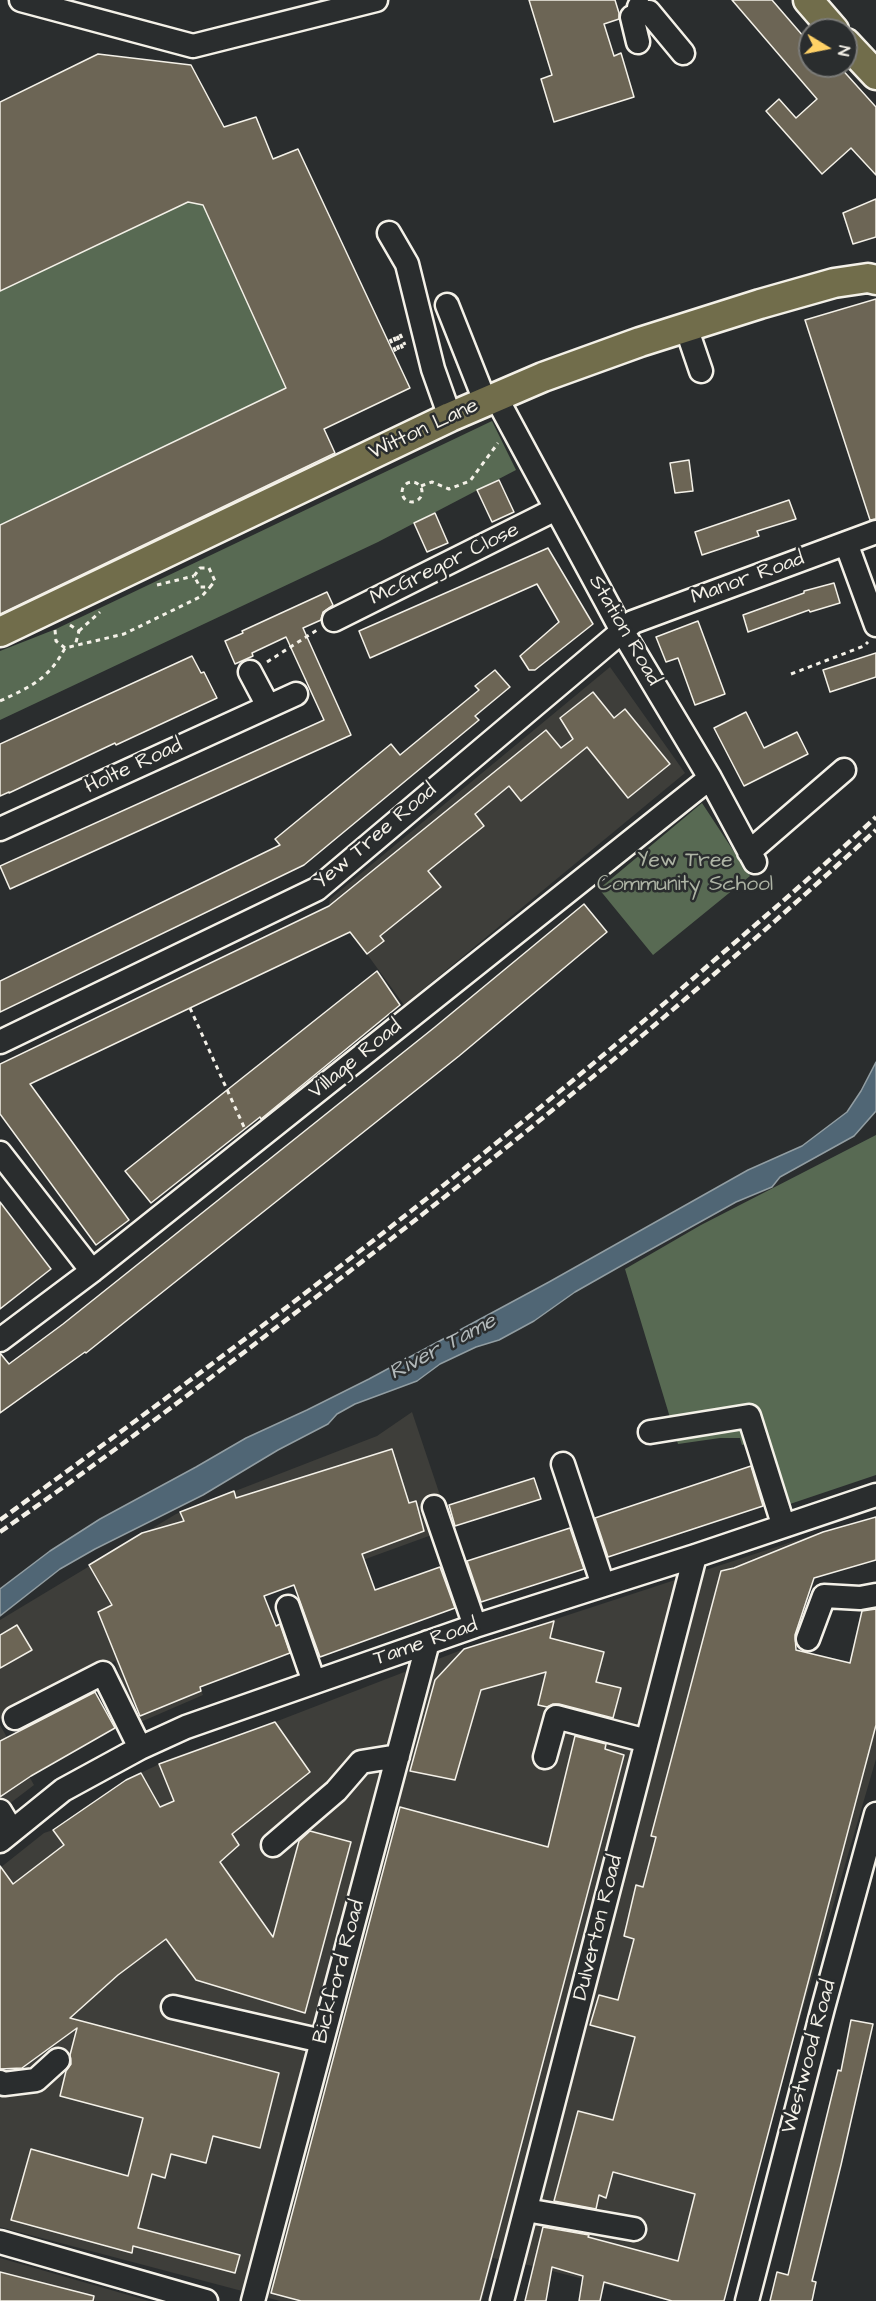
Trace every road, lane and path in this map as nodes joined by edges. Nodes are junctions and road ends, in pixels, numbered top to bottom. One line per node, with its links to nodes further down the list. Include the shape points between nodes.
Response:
1 (21, 0): 2 (street, via 193,46)
2 (376, 0)
3 (808, 0): 5 (main road)
4 (639, 7): 6 (street, via 632,17); 7 (street, via 649,12)
5 (824, 18)
6 (638, 42)
7 (682, 53)
8 (858, 56): 9 (main road)
9 (876, 75)
10 (389, 233): 14 (street, via 407,264)
11 (873, 275): 12 (main road, Witton Lane)
12 (686, 327): 15 (street); 16 (main road, Witton Lane)
13 (395, 337): 13 (path, via 401,349)
14 (432, 365): 16 (street, Station Road, via 447,305); 17 (street)
15 (701, 371)
16 (491, 399): 17 (main road, Witton Lane); 18 (street, Station Road)
17 (450, 417): 30 (main road, Witton Lane)
18 (514, 431): 19 (path, via 491,451 470,481 449,489 432,482); 20 (street, Station Road)
19 (421, 486): 19 (path, via 420,499 412,503 401,494 407,482)
20 (556, 509): 27 (street, McGregor Close); 28 (street, Station Road)
21 (876, 532): 22 (street, Manor Road)
22 (846, 543): 28 (street, Manor Road, via 633,621); 31 (street)
23 (194, 576): 24 (path, via 200,587); 24 (path, via 200,568 209,568 215,581); 25 (path)
24 (210, 587): 32 (path, via 202,596 124,634)
25 (147, 589)
26 (107, 605): 29 (path)
27 (334, 620): 34 (path)
28 (621, 629): 40 (street, Station Road); 43 (street, Yew Tree Road, via 317,889)
29 (79, 631): 32 (path); 33 (path, via 70,625 54,628 56,641)
30 (0, 632)
31 (873, 632): 35 (path, via 864,646)
32 (75, 646): 33 (path)
33 (65, 648): 37 (path, via 55,667 30,687)
34 (250, 672): 38 (street)
35 (791, 674)
36 (296, 694): 38 (street, Holte Road)
37 (0, 701)
38 (268, 706): 41 (street, Holte Road)
39 (844, 770): 40 (street, Station Road, via 752,857)
40 (710, 778): 44 (street, Village Road)
41 (0, 829)
42 (190, 1008): 44 (path)
43 (0, 1042)
44 (253, 1142): 46 (street, Village Road)
45 (0, 1153): 46 (street)
46 (92, 1271): 47 (street, Village Road)
47 (0, 1340)
48 (650, 1432): 52 (street, via 749,1416)
49 (563, 1464): 54 (street)
50 (876, 1495): 52 (street, Tame Road)
51 (434, 1507): 57 (street)
52 (783, 1524): 53 (street, Tame Road)
53 (695, 1556): 54 (street, Tame Road); 62 (street, Dulverton Road)
54 (603, 1586): 57 (street, Tame Road)
55 (876, 1594): 58 (street, via 860,1598 824,1596)
56 (288, 1607): 60 (street)
57 (475, 1626): 59 (street, Tame Road)
58 (808, 1639)
59 (428, 1642): 60 (street, Tame Road); 64 (street, Bickford Road)
60 (314, 1682): 63 (street, Tame Road, via 186,1727)
61 (15, 1719): 63 (street, via 103,1673)
62 (647, 1741): 65 (street, via 556,1717); 74 (street, Dulverton Road)
63 (140, 1748): 68 (street, Tame Road, via 63,1790)
64 (398, 1756): 69 (street, via 361,1762 336,1791); 71 (street, Bickford Road)
65 (545, 1758)
66 (0, 1811): 68 (street)
67 (876, 1814): 80 (street, Westwood Road)
68 (6, 1836)
69 (273, 1845)
70 (173, 2007): 71 (street)
71 (322, 2041): 78 (street, Bickford Road)
72 (58, 2060): 73 (street, via 36,2080)
73 (0, 2082)
74 (526, 2210): 75 (street); 79 (street, Dulverton Road)
75 (634, 2229)
76 (0, 2242): 77 (street)
77 (206, 2301)
78 (253, 2301)
79 (502, 2301)
80 (747, 2301)

